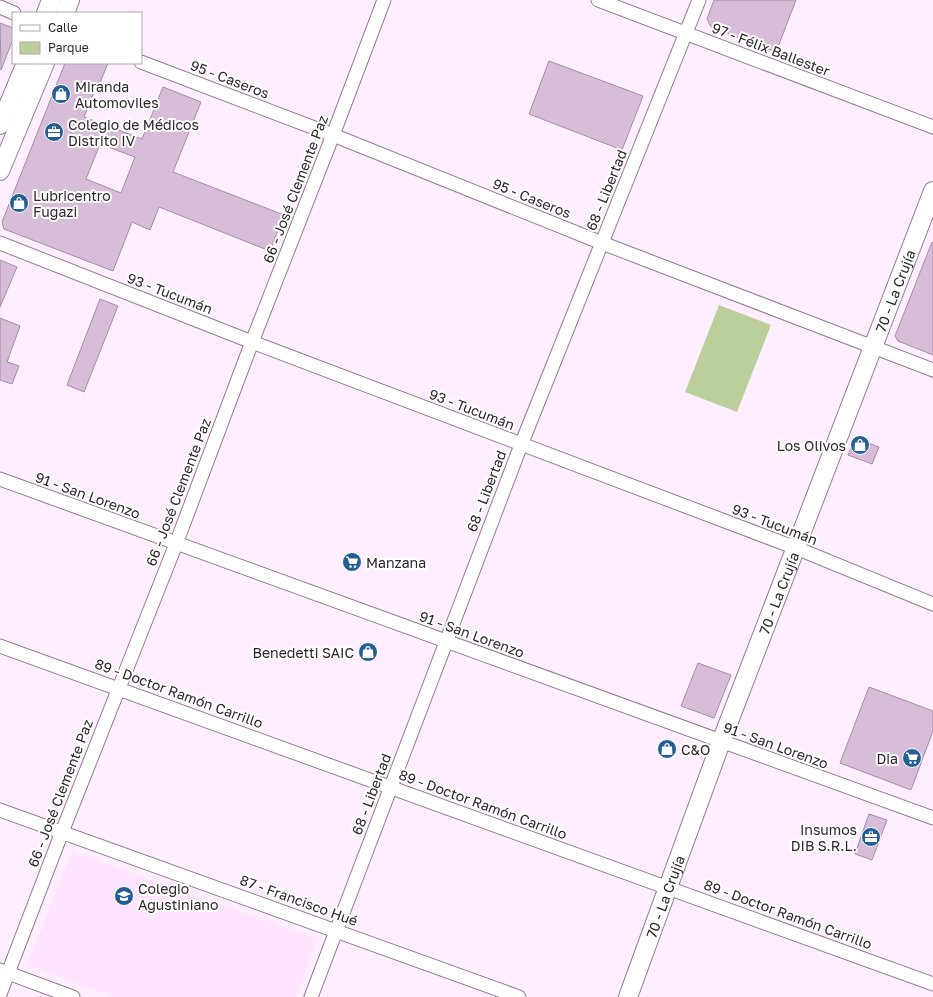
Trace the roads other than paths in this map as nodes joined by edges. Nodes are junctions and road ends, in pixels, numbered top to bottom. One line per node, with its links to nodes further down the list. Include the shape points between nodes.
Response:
1 (51, 0): 8 (street)
2 (70, 0): 9 (street)
3 (384, 0): 16 (street, 66 - José Clemente Paz)
4 (598, 0): 10 (street, 97 - Félix Ballester)
5 (699, 0): 10 (street, 68 - Libertad)
6 (0, 7): 7 (street)
7 (12, 12)
8 (46, 12)
9 (65, 12)
10 (686, 34): 15 (street, 97 - Félix Ballester); 20 (street, 68 - Libertad)
11 (142, 62): 16 (street, 95 - Caseros)
12 (26, 64): 14 (street)
13 (45, 64): 17 (street)
14 (0, 125)
15 (933, 127)
16 (333, 135): 20 (street, 95 - Caseros); 21 (street, 66 - José Clemente Paz)
17 (0, 171)
18 (933, 191): 22 (street, 70 - La Crujía)
19 (0, 243): 21 (street, 93 - Tucumán)
20 (602, 243): 22 (street, 95 - Caseros); 24 (street, 68 - Libertad)
21 (252, 342): 24 (street, 93 - Tucumán); 26 (street, 66 - José Clemente Paz)
22 (873, 346): 23 (street, 95 - Caseros); 27 (street, 70 - La Crujía)
23 (933, 370)
24 (521, 445): 27 (street, 93 - Tucumán); 29 (street, 68 - Libertad)
25 (0, 479): 26 (street, 91 - San Lorenzo)
26 (176, 544): 29 (street, 91 - San Lorenzo); 31 (street, 66 - José Clemente Paz)
27 (796, 548): 28 (street, 93 - Tucumán); 32 (street, 70 - La Crujía)
28 (933, 604)
29 (447, 642): 32 (street, 91 - San Lorenzo); 33 (street, 68 - Libertad)
30 (0, 646): 31 (street, 89 - Doctor Ramón Carrillo)
31 (118, 688): 33 (street, 89 - Doctor Ramón Carrillo); 36 (street, 66 - José Clemente Paz)
32 (721, 742): 35 (street, 91 - San Lorenzo); 37 (street, 70 - La Crujía)
33 (390, 787): 37 (street, 89 - Doctor Ramón Carrillo); 38 (street, 68 - Libertad)
34 (0, 810): 36 (street, 87 - Francisco Hué)
35 (933, 818)
36 (62, 832): 38 (street, 87 - Francisco Hué); 39 (street, 66 - José Clemente Paz)
37 (667, 887): 40 (street, 89 - Doctor Ramón Carrillo); 45 (street, 70 - La Crujía)
38 (335, 930): 43 (street, 68 - Libertad); 44 (street, 87 - Francisco Hué)
39 (4, 972): 41 (street, 66 - José Clemente Paz); 42 (street)
40 (933, 984)
41 (0, 994)
42 (73, 997)
43 (311, 997)
44 (519, 997)
45 (628, 997)

